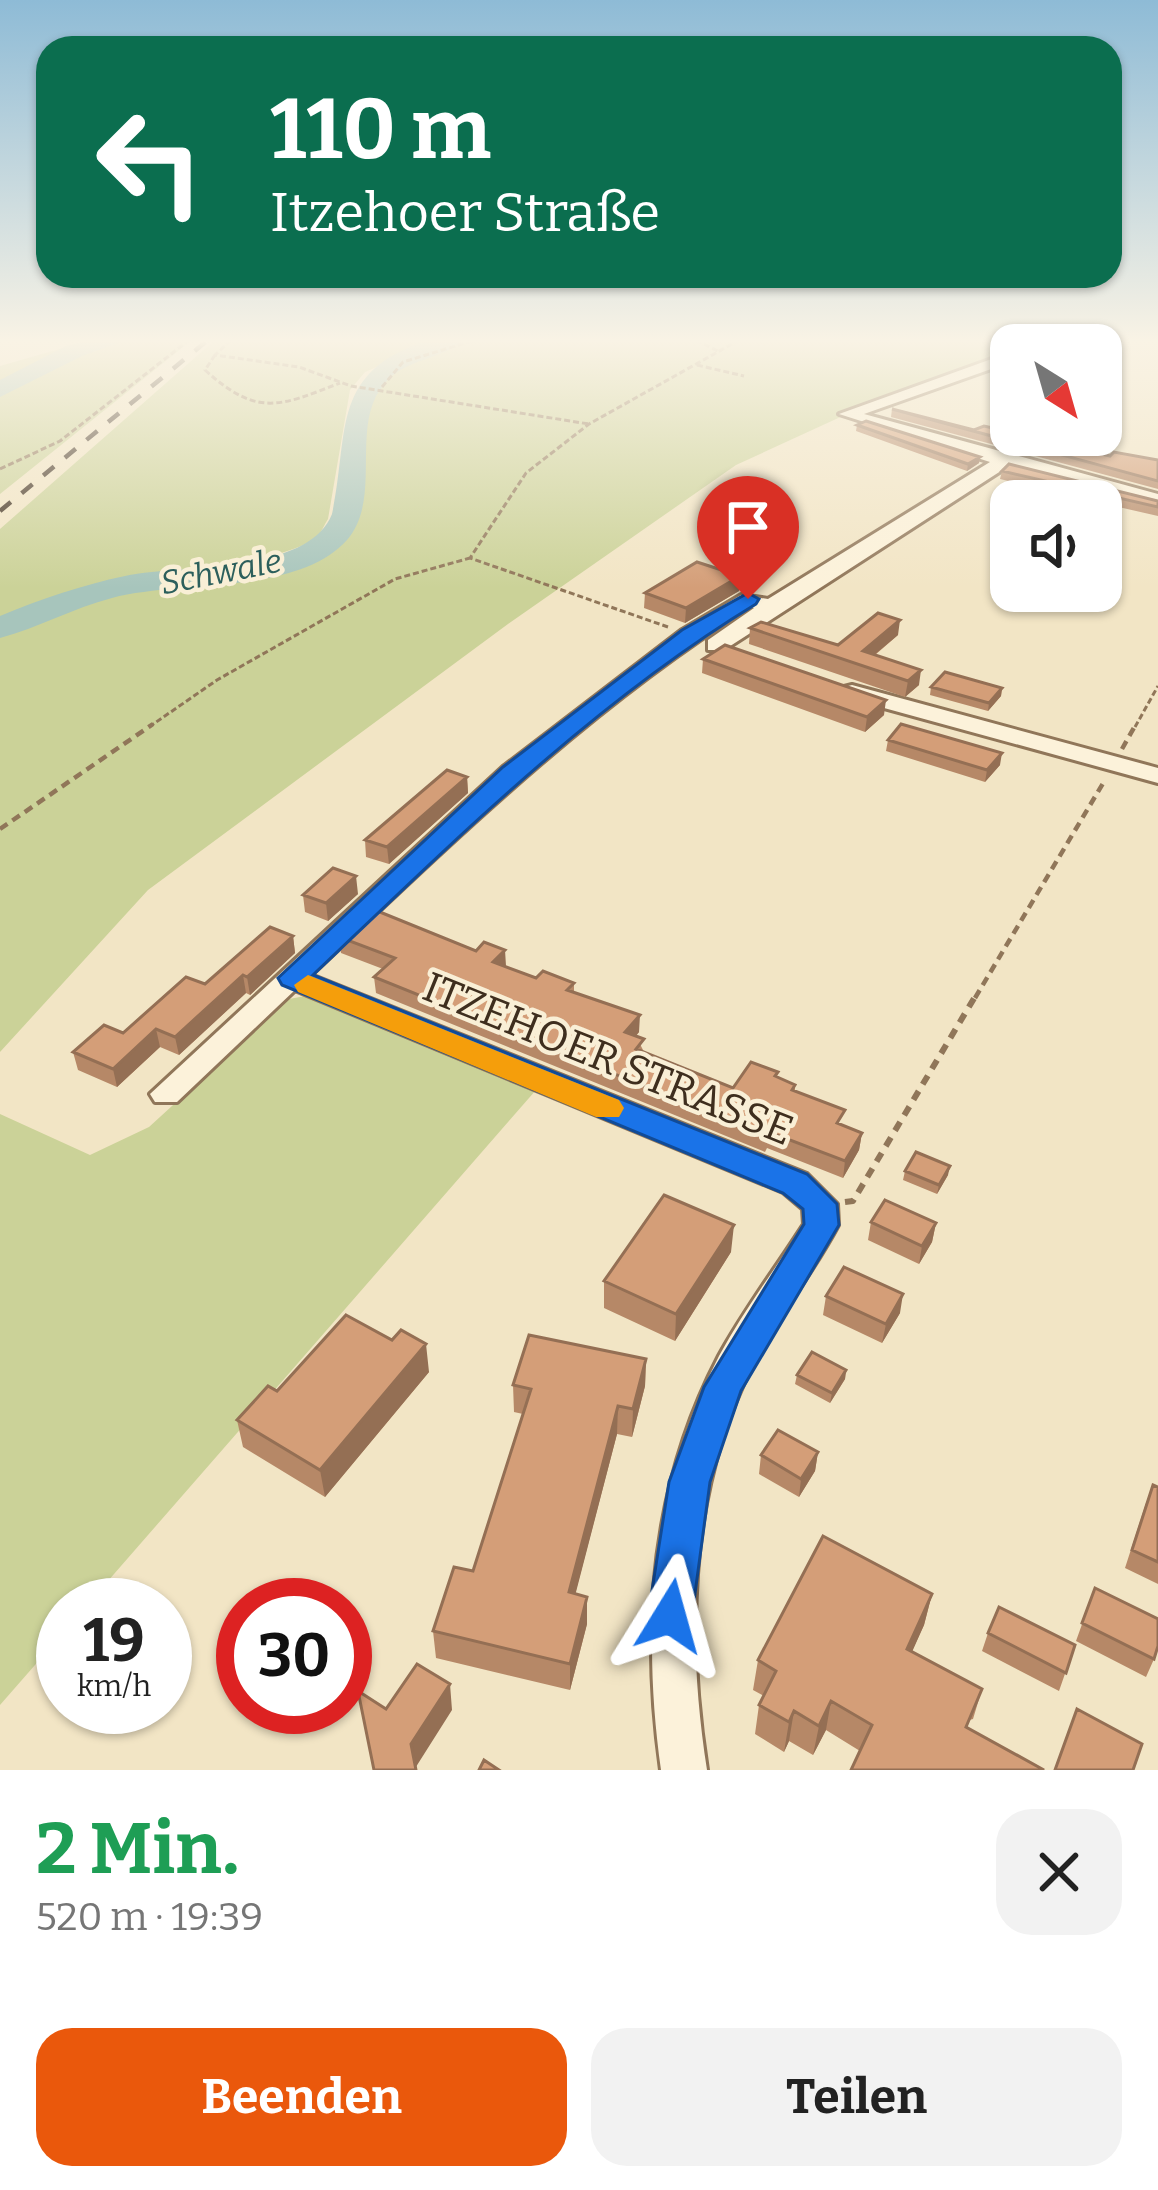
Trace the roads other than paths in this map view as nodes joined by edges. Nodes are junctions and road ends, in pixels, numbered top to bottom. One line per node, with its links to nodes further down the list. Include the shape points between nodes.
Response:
1 (876, 423): 2 (street)
2 (1004, 461): 3 (street); 6 (street, via 512,772)
3 (1158, 500)
4 (825, 682): 5 (street)
5 (1158, 776)
6 (292, 978): 7 (street); 8 (street, ITZEHOER STRASSE, via 795,1184 820,1204 821,1225 723,1387 690,1482 670,1616)
7 (166, 1094)
8 (684, 1770)

